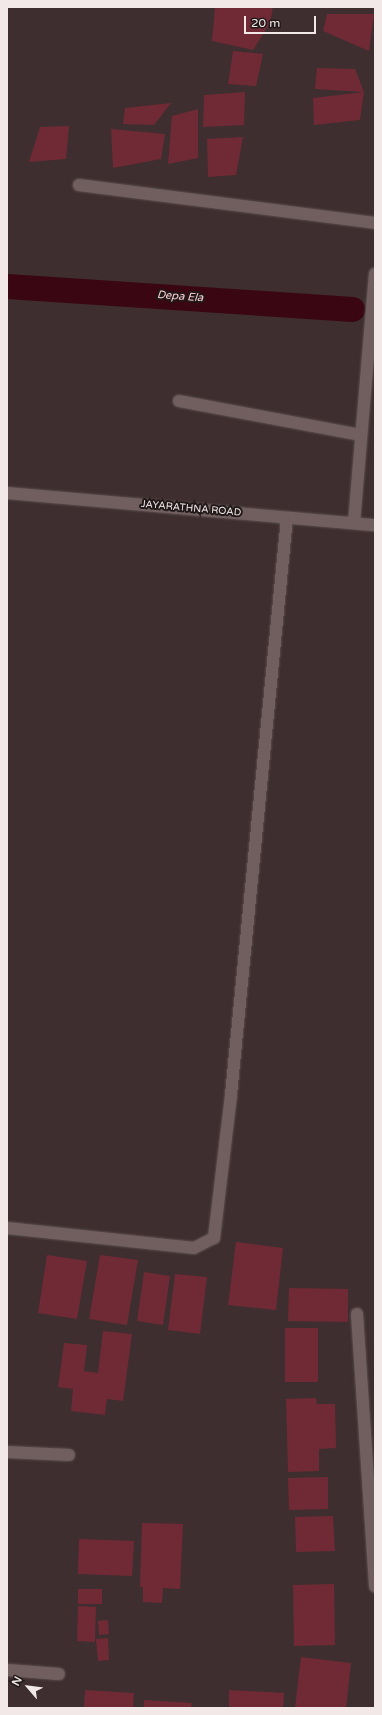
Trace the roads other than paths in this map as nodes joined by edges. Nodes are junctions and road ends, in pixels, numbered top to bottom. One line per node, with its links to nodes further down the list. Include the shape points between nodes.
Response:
1 (79, 185): 2 (street)
2 (375, 223)
3 (375, 274): 5 (street)
4 (179, 401): 5 (street)
5 (361, 435): 8 (street)
6 (7, 493): 7 (street, JAYARATHNA ROAD)
7 (287, 518): 8 (street, JAYARATHNA ROAD); 10 (street, via 231,1095 214,1238 194,1248)
8 (354, 523): 9 (street, JAYARATHNA ROAD)
9 (375, 525)
10 (7, 1228)
11 (357, 1314): 14 (street)
12 (7, 1452): 13 (street)
13 (69, 1455)
14 (375, 1586)
15 (7, 1670): 16 (street)
16 (59, 1674)

